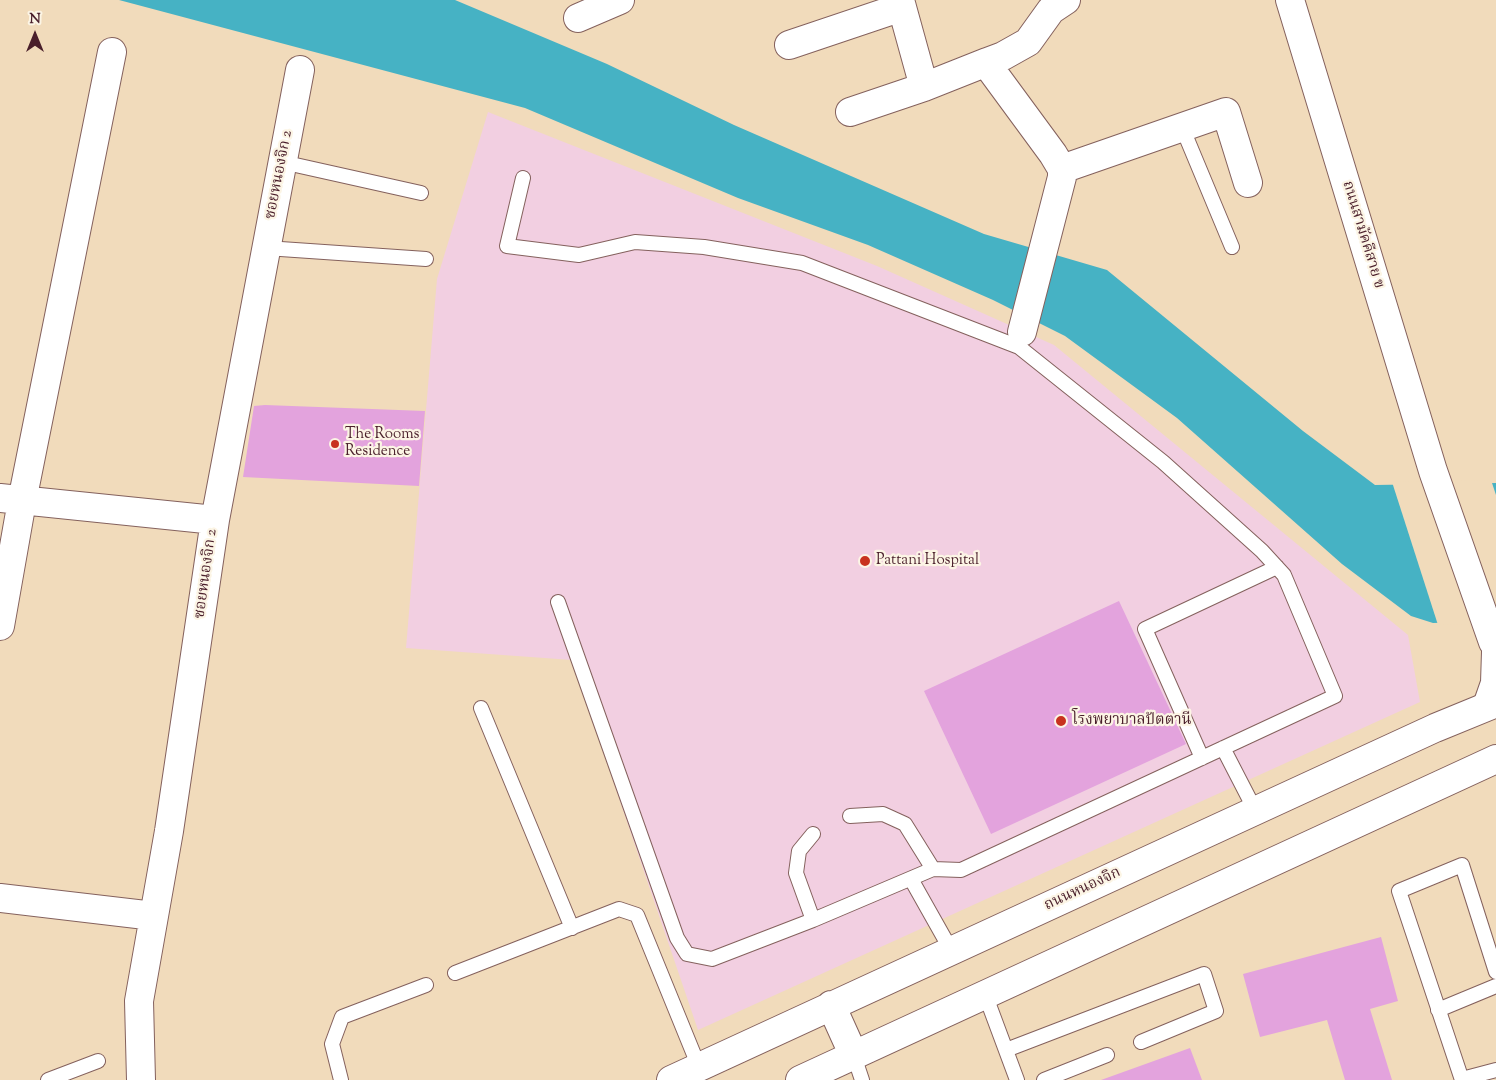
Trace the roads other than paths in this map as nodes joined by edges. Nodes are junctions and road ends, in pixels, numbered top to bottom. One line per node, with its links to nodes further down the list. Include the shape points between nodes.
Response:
1 (620, 0): 5 (street)
2 (1066, 0): 8 (street, via 1051,10 1028,42)
3 (1290, 0): 27 (street, ถนนสามัคคีสาย ข, via 1433,471)
4 (901, 4): 6 (street); 10 (street)
5 (578, 18)
6 (789, 45)
7 (112, 52): 22 (street)
8 (987, 62): 10 (street); 14 (street)
9 (300, 70): 13 (street, ซอยหนองจิก 2)
10 (924, 87): 11 (street)
11 (850, 112)
12 (1182, 127): 14 (street); 16 (street, via 1226,112); 18 (lane)
13 (282, 162): 17 (lane); 19 (street, ซอยหนองจิก 2)
14 (1062, 169): 21 (street)
15 (523, 178): 21 (lane, via 507,246 579,254 635,242 704,247 802,264)
16 (1248, 184)
17 (421, 193)
18 (1232, 247)
19 (266, 248): 20 (lane); 23 (street, ซอยหนองจิก 2)
20 (426, 260)
21 (1020, 339): 24 (lane, via 1163,462)
22 (11, 499): 23 (street); 26 (street)
23 (215, 520): 39 (street, ซอยหนองจิก 2, via 170,831)
24 (1277, 567): 30 (lane, via 1284,575 1335,696); 31 (lane, via 1145,629)
25 (558, 602): 40 (lane, via 677,938 687,954 712,959)
26 (0, 626)
27 (1494, 647): 29 (street)
28 (481, 708): 41 (lane)
29 (1493, 712): 33 (street, ถนนหนองจิก, via 1435,728)
30 (1223, 748): 31 (lane); 33 (lane)
31 (1202, 758): 36 (lane, via 961,870)
32 (1496, 759): 47 (street)
33 (1255, 810): 42 (street, ถนนหนองจิก)
34 (850, 816): 36 (lane, via 883,814 905,824)
35 (813, 834): 40 (lane, via 799,851 796,872)
36 (933, 869): 37 (lane)
37 (911, 879): 40 (lane); 42 (lane)
38 (0, 898): 39 (street)
39 (154, 916): 58 (street, ซอยหนองจิก 2, via 139,1001)
40 (813, 920)
41 (572, 928): 44 (lane); 56 (lane, via 619,909 637,916)
42 (951, 950): 48 (street, ถนนหนองจิก)
43 (1496, 972): 49 (lane, via 1462,864 1399,891)
44 (455, 973)
45 (426, 985): 59 (lane, via 342,1017 332,1044)
46 (1496, 986): 49 (lane)
47 (985, 994): 51 (lane); 54 (street)
48 (831, 1005): 54 (street); 56 (street, ถนนหนองจิก)
49 (1438, 1010): 64 (lane)
50 (1141, 1042): 51 (lane, via 1216,1011 1204,974)
51 (1006, 1050): 62 (lane)
52 (1107, 1055): 63 (lane)
53 (98, 1061): 57 (lane)
54 (858, 1068): 61 (street)
55 (1496, 1070): 64 (lane)
56 (701, 1074): 60 (street, ถนนหนองจิก)
57 (48, 1080)
58 (141, 1080)
59 (341, 1080)
60 (671, 1080)
61 (800, 1080)
62 (1017, 1080)
63 (1044, 1080)
64 (1462, 1080)

